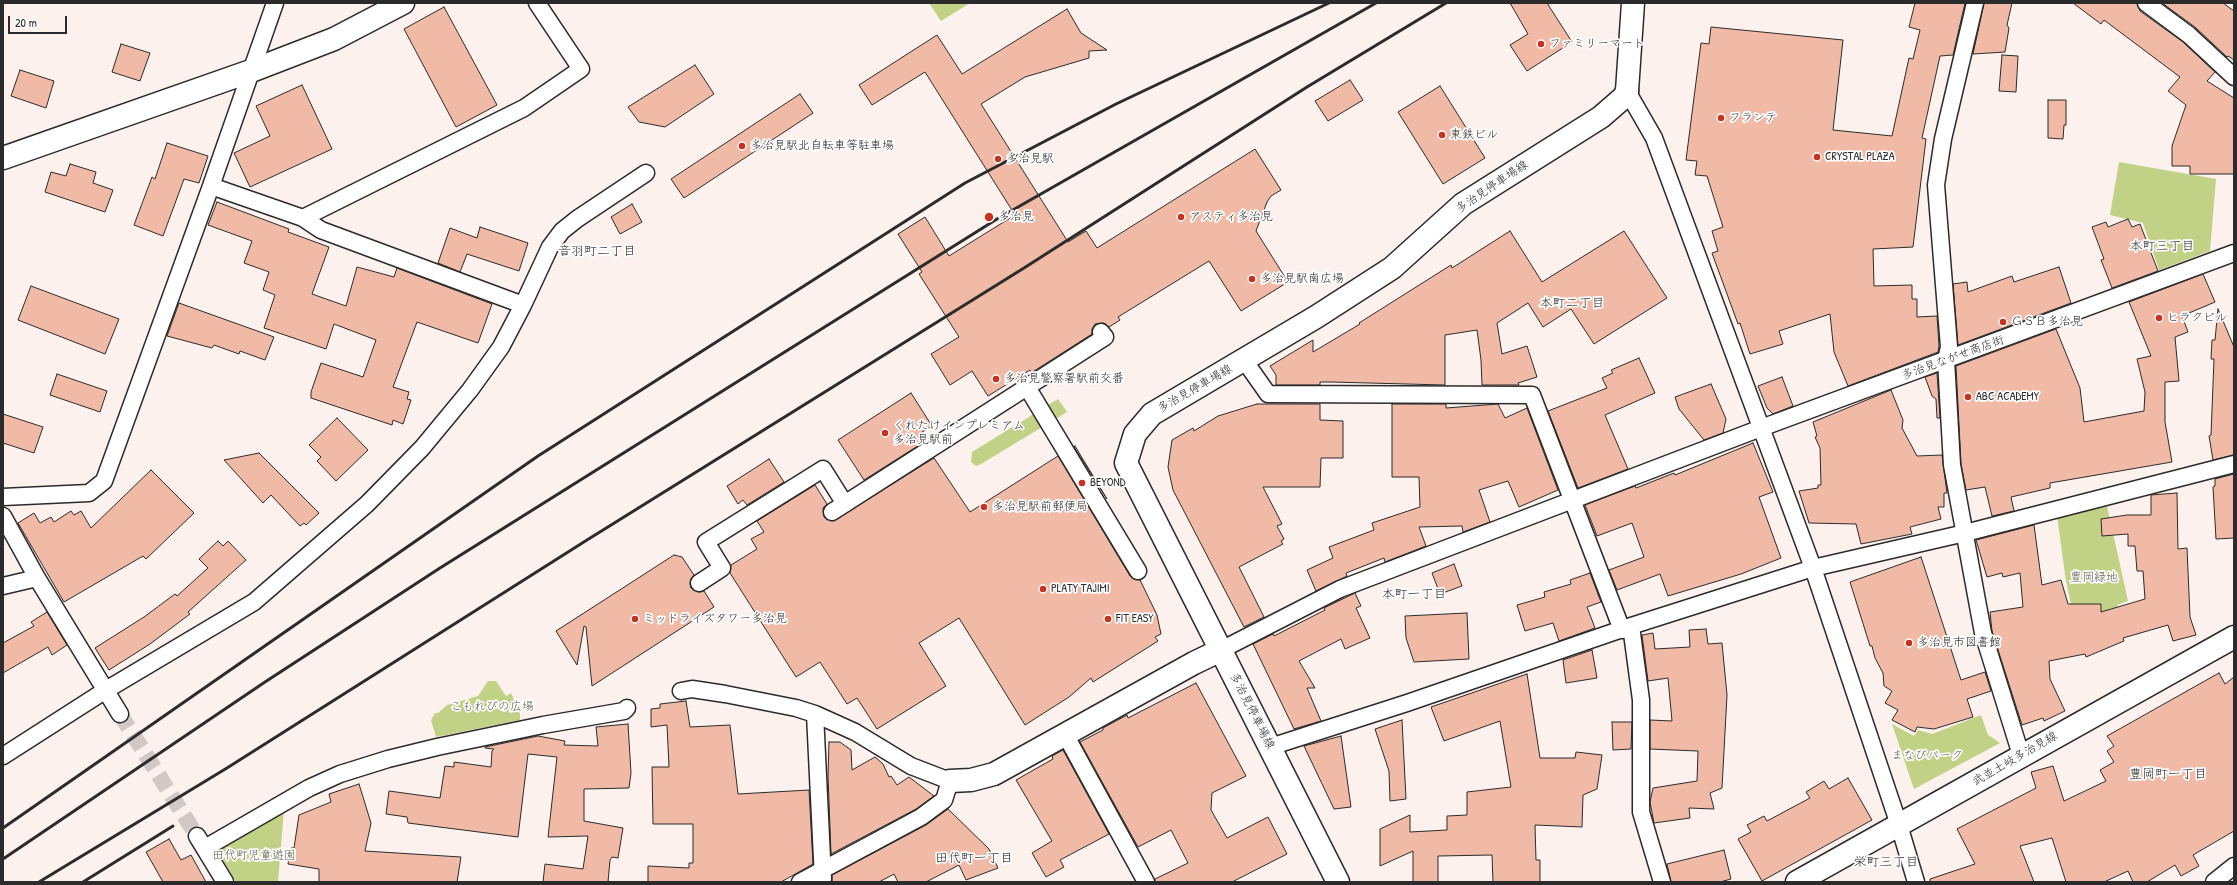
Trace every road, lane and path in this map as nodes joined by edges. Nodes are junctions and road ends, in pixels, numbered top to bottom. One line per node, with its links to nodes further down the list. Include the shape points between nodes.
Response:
1 (275, 3): 7 (street)
2 (403, 3): 7 (main road, via 334,39)
3 (537, 3): 13 (street, via 581,70 524,108)
4 (1633, 3): 9 (main road)
5 (1975, 3): 18 (street, via 1943,139 1936,185 1949,347)
6 (2146, 3): 8 (street, via 2189,35)
7 (251, 71): 10 (main road); 12 (street)
8 (2234, 77)
9 (1627, 91): 17 (main road, 多治見停車場線, via 1602,117 1463,204 1392,268); 20 (street, via 1654,138)
10 (3, 158)
11 (646, 173): 15 (street, via 562,231 550,247)
12 (211, 186): 13 (street); 22 (street, via 104,481 89,493)
13 (303, 218): 15 (street, via 321,230)
14 (2234, 253): 18 (street, 多治見ながせ商店街)
15 (524, 305): 34 (street, via 501,347 470,390 422,448 366,504 254,602)
16 (1101, 332): 19 (street, via 1105,337)
17 (1244, 360): 23 (street, via 1268,394 1532,395); 33 (main road, 多治見停車場線, via 1152,414 1135,434 1126,463)
18 (1946, 360): 20 (street, 多治見ながせ商店街); 25 (street, via 1952,465)
19 (1027, 387): 27 (street); 29 (street, via 838,508 823,469 706,542 722,568)
20 (1761, 428): 23 (street, 多治見ながせ商店街); 26 (street)
21 (2234, 464): 25 (street)
22 (3, 498)
23 (1573, 502): 31 (street); 33 (street, 多治見ながせ商店街, via 1340,590)
24 (3, 516): 28 (street)
25 (1965, 532): 26 (street); 41 (street, via 1983,633)
26 (1813, 568): 31 (street); 44 (street)
27 (1138, 571)
28 (37, 578): 30 (street); 34 (street)
29 (698, 583)
30 (3, 586)
31 (1627, 628): 40 (street, via 1400,706); 51 (street, via 1641,700 1641,812)
32 (2234, 638): 41 (main road, 武並土岐多治見線)
33 (1221, 650): 39 (main road); 40 (main road, 多治見停車場線)
34 (106, 690): 37 (street); 42 (street)
35 (681, 690): 38 (street, via 725,694)
36 (627, 708): 47 (street, via 624,711 437,747 340,774 201,842)
37 (120, 714)
38 (815, 714): 43 (street, via 856,732 911,766); 46 (street)
39 (1065, 734): 43 (main road, via 994,774 971,780); 49 (street)
40 (1270, 747): 50 (main road, 多治見停車場線)
41 (2021, 755): 44 (main road, 武並土岐多治見線)
42 (3, 756)
43 (950, 781): 46 (street, via 944,800 921,817)
44 (1900, 825): 52 (main road, 武並土岐多治見線); 53 (street)
45 (2234, 866): 54 (street)
46 (823, 876): 48 (street)
47 (225, 882)
48 (800, 882)
49 (1146, 882)
50 (1338, 882)
51 (1662, 882)
52 (1797, 882)
53 (1916, 882)
54 (2214, 882)

